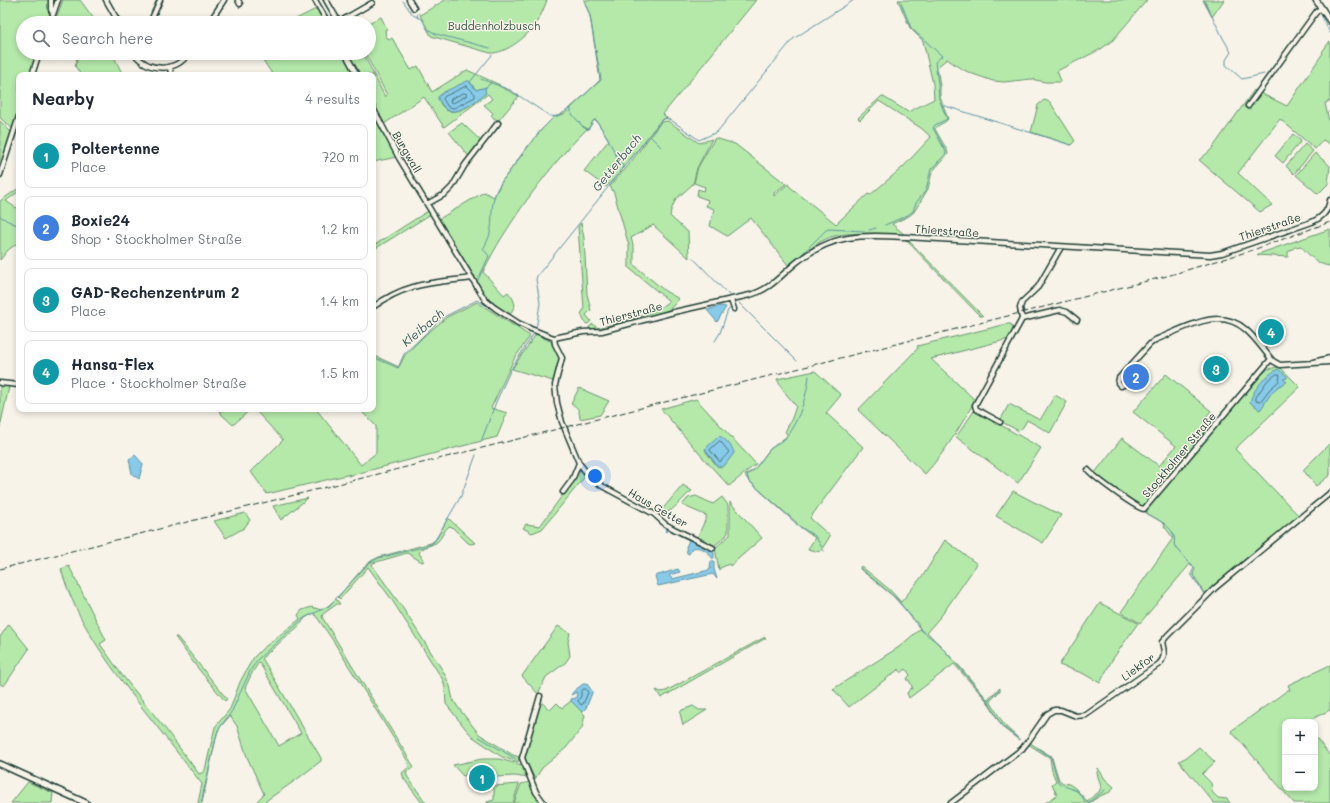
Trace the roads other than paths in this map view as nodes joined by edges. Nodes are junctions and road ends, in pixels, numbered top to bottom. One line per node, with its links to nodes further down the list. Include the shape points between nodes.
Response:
1 (52, 0): 13 (street)
2 (58, 0): 13 (street)
3 (106, 0): 15 (street)
4 (160, 0): 16 (street)
5 (224, 0): 17 (street)
6 (315, 0): 18 (street)
7 (326, 0): 19 (street)
8 (409, 0): 11 (street)
9 (1316, 0): 12 (main road)
10 (372, 3): 20 (street)
11 (414, 8)
12 (1322, 8): 21 (main road); 30 (street, via 1317,11)
13 (53, 13): 14 (street)
14 (52, 16)
15 (114, 16)
16 (153, 16)
17 (214, 16)
18 (324, 16)
19 (335, 16)
20 (349, 16)
21 (1330, 21)
22 (37, 60): 27 (street)
23 (140, 60): 26 (street, via 150,66)
24 (183, 60): 26 (street)
25 (350, 60): 29 (street)
26 (170, 67): 28 (street)
27 (33, 72)
28 (171, 72)
29 (356, 72)
30 (1248, 106)
31 (376, 114): 36 (street, Burgwall)
32 (498, 123): 36 (street, via 465,165 452,187)
33 (16, 125): 34 (street)
34 (0, 175)
35 (1330, 200): 37 (street, Thierstraße, via 1323,216 1312,222 1210,255)
36 (427, 204): 38 (street, Burgwall)
37 (1061, 247): 39 (street, Thierstraße, via 875,236 846,238 825,244 810,252 764,290); 42 (street, via 1038,287 1022,302)
38 (474, 281): 40 (street, via 411,287 391,294); 44 (street, via 489,304 518,323)
39 (730, 300): 41 (street); 44 (street, Thierstraße, via 602,331)
40 (376, 304)
41 (734, 309)
42 (1022, 319): 43 (street, via 1060,310); 52 (street, via 975,405 976,409)
43 (1077, 320)
44 (554, 338): 53 (street, Haus Getter, via 562,358 555,385 557,403)
45 (1330, 358): 47 (street)
46 (1271, 359): 47 (street, via 1284,366); 49 (street, via 1242,326 1226,319 1210,319 1155,340); 54 (street, Stockholmer Straße, via 1144,509 1114,491)
47 (1312, 362): 48 (street)
48 (1330, 362)
49 (1124, 373)
50 (0, 383): 51 (street)
51 (16, 385)
52 (1000, 422)
53 (579, 463): 55 (street, via 572,480); 57 (street, Haus Getter, via 589,476 602,486 654,514 665,524)
54 (1088, 470)
55 (563, 492)
56 (1330, 493): 62 (street, Liekfor, via 1215,588 1162,642 1165,655 1159,664 1086,715 1076,716 1061,710 1047,714 1022,749)
57 (713, 548)
58 (540, 696): 61 (street, via 522,758 536,792)
59 (0, 764): 60 (main road)
60 (86, 803)
61 (544, 803)
62 (952, 803)

